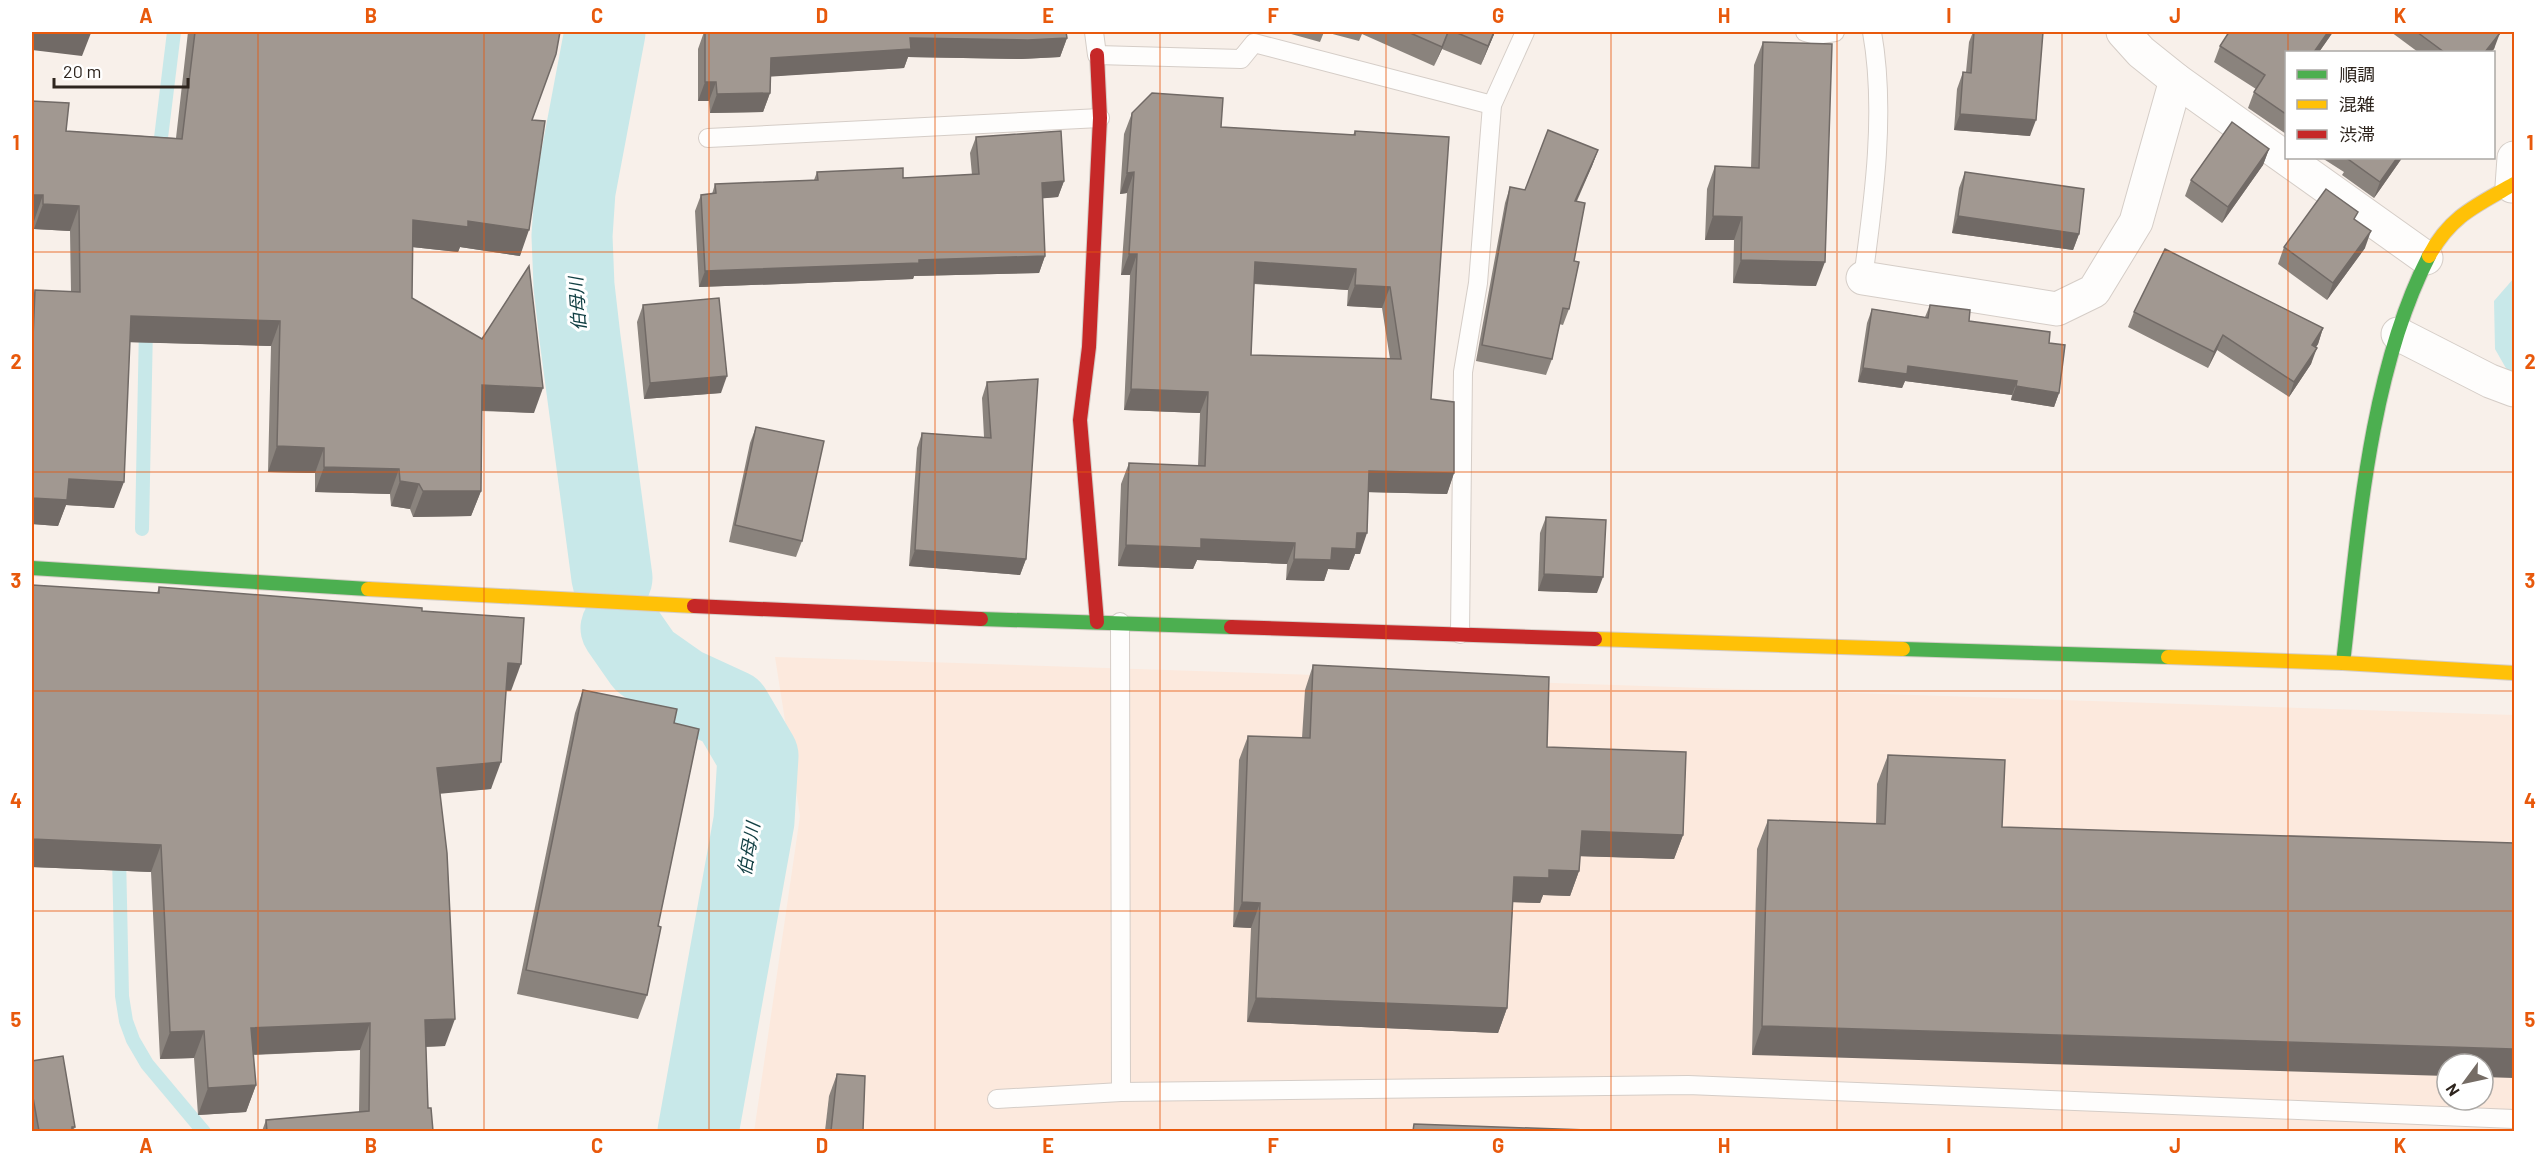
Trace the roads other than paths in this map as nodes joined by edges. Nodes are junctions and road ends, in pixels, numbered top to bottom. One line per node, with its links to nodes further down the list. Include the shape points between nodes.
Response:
1 (1094, 32): 7 (lane)
2 (1525, 32): 9 (lane)
3 (1805, 32): 4 (lane)
4 (1835, 32)
5 (1872, 32): 16 (lane, via 1878,63 1875,191)
6 (2123, 32): 8 (street, via 2140,52)
7 (1097, 55): 9 (lane, via 1241,59 1254,43); 10 (street)
8 (2176, 80): 12 (street); 16 (street, via 2136,222 2094,291 2057,309)
9 (1492, 105): 22 (lane, via 1478,283 1463,372)
10 (1100, 118): 11 (lane); 20 (street, via 1089,347 1080,420)
11 (708, 138)
12 (2285, 158)
13 (2287, 159): 15 (street)
14 (2514, 176): 15 (street, via 2453,220)
15 (2426, 258): 17 (street)
16 (1863, 278)
17 (2398, 334): 18 (street); 23 (street, via 2375,422)
18 (2514, 390)
19 (32, 568): 20 (street, via 502,597)
20 (1097, 622): 21 (street)
21 (1120, 622): 22 (street); 25 (lane)
22 (1460, 634): 23 (street)
23 (2343, 663): 24 (street)
24 (2514, 673)
25 (1121, 1092): 26 (lane); 27 (lane, via 1688,1085)
26 (997, 1099)
27 (2514, 1119)

